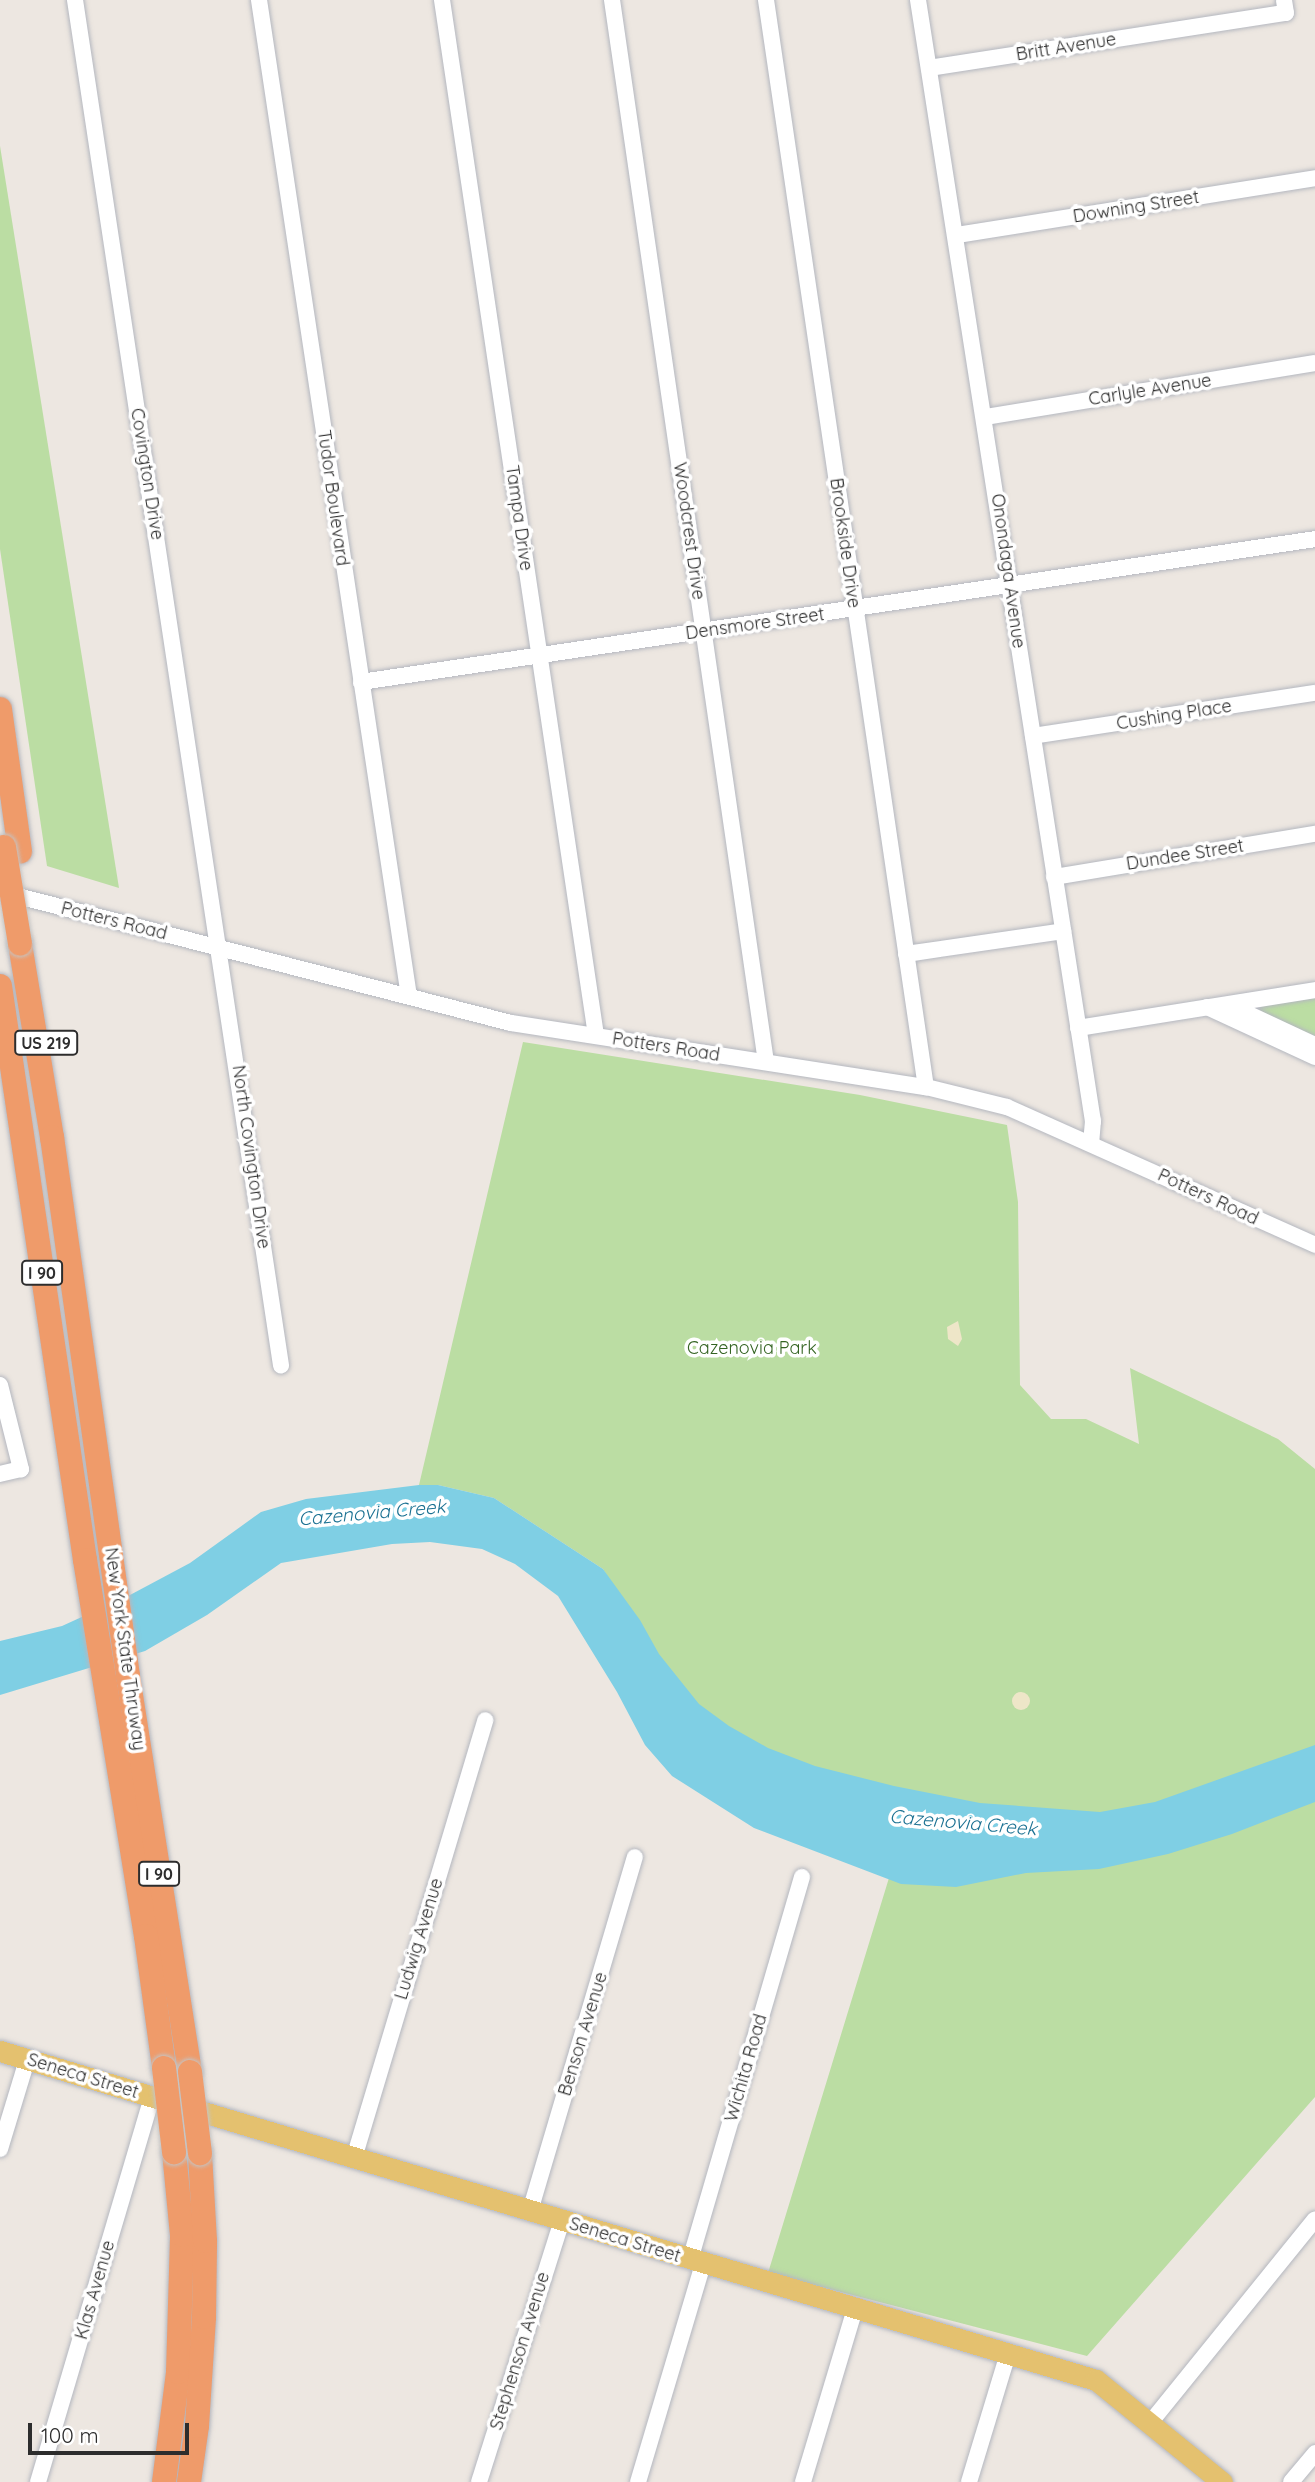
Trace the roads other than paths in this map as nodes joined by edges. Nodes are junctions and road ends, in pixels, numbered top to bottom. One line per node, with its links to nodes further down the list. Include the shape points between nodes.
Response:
1 (75, 0): 28 (street, Covington Drive)
2 (260, 0): 18 (street, Tudor Boulevard)
3 (442, 0): 17 (street, Tampa Drive)
4 (612, 0): 16 (street, Woodcrest Drive)
5 (766, 0): 15 (street, Brookside Drive)
6 (918, 0): 8 (street, Onondaga Avenue)
7 (1284, 0): 8 (street, Britt Avenue, via 1286,13)
8 (929, 68): 10 (street, Onondaga Avenue)
9 (1315, 178): 10 (street, Downing Street)
10 (957, 235): 12 (street, Onondaga Avenue)
11 (1315, 363): 12 (street, Carlyle Avenue)
12 (985, 416): 14 (street, Onondaga Avenue)
13 (1315, 539): 14 (street, Densmore Street)
14 (1011, 587): 15 (street, Densmore Street); 21 (street, Onondaga Avenue)
15 (855, 611): 16 (street, Densmore Street); 29 (street, Brookside Drive)
16 (703, 631): 17 (street, Densmore Street); 39 (street, Woodcrest Drive)
17 (540, 656): 18 (street, Densmore Street); 36 (street, Tampa Drive)
18 (360, 682): 32 (street, Tudor Boulevard)
19 (1315, 693): 21 (street, Cushing Place)
20 (0, 709): 24 (highway, US 219)
21 (1033, 736): 25 (street, Onondaga Avenue)
22 (0, 819): 24 (highway)
23 (1315, 834): 25 (street, Dundee Street)
24 (12, 850): 41 (highway, US 219, via 54,1092)
25 (1054, 877): 27 (street, Onondaga Avenue)
26 (0, 891): 28 (street, Potters Road)
27 (1063, 931): 29 (street); 35 (street, Onondaga Avenue)
28 (220, 948): 32 (street, Potters Road); 44 (street, North Covington Drive)
29 (906, 954): 40 (street, Brookside Drive)
30 (0, 986): 47 (highway, New York State Thruway / I 90, via 85,1560)
31 (1315, 990): 33 (street)
32 (409, 996): 36 (street, Potters Road, via 511,1023)
33 (1226, 1004): 34 (street); 37 (street)
34 (1207, 1007): 35 (street); 38 (street)
35 (1078, 1028): 42 (street, Onondaga Avenue, via 1093,1121)
36 (596, 1036): 39 (street, Potters Road)
37 (1315, 1045)
38 (1315, 1057)
39 (766, 1062): 40 (street, Potters Road)
40 (926, 1087): 42 (street, Potters Road, via 1007,1107)
41 (52, 1137): 47 (highway, New York State Thruway / I 90, via 109,1538)
42 (1091, 1143): 43 (street, Potters Road)
43 (1315, 1245)
44 (281, 1366)
45 (0, 1385): 46 (street, via 21,1469)
46 (0, 1474)
47 (117, 1679): 65 (highway, New York State Thruway / I 90, bridge, via 181,2235 178,2372); 66 (highway, New York State Thruway / I 90, bridge, via 190,2072 200,2153 204,2318)
48 (485, 1720): 55 (street, Ludwig Avenue)
49 (635, 1857): 56 (street, Benson Avenue)
50 (802, 1877): 59 (street, Wichita Road)
51 (0, 2051): 52 (main road, Seneca Street)
52 (27, 2060): 53 (main road, Seneca Street); 54 (street)
53 (152, 2097): 55 (main road, Seneca Street); 64 (street, Klas Avenue)
54 (0, 2149)
55 (354, 2158): 56 (main road, Seneca Street)
56 (530, 2211): 58 (main road, Seneca Street)
57 (1315, 2219): 62 (street)
58 (562, 2221): 59 (main road, Seneca Street); 67 (street, Stephenson Avenue)
59 (697, 2262): 60 (main road, Seneca Street); 68 (street, Wichita Road)
60 (855, 2309): 61 (main road, Seneca Street); 69 (street)
61 (1008, 2354): 62 (main road, Seneca Street, via 1096,2380); 70 (street)
62 (1150, 2423): 71 (main road, Seneca Street)
63 (1315, 2453): 72 (street)
64 (38, 2482)
65 (164, 2482)
66 (189, 2482)
67 (479, 2482)
68 (638, 2482)
69 (803, 2482)
70 (968, 2482)
71 (1222, 2482)
72 (1291, 2482)

